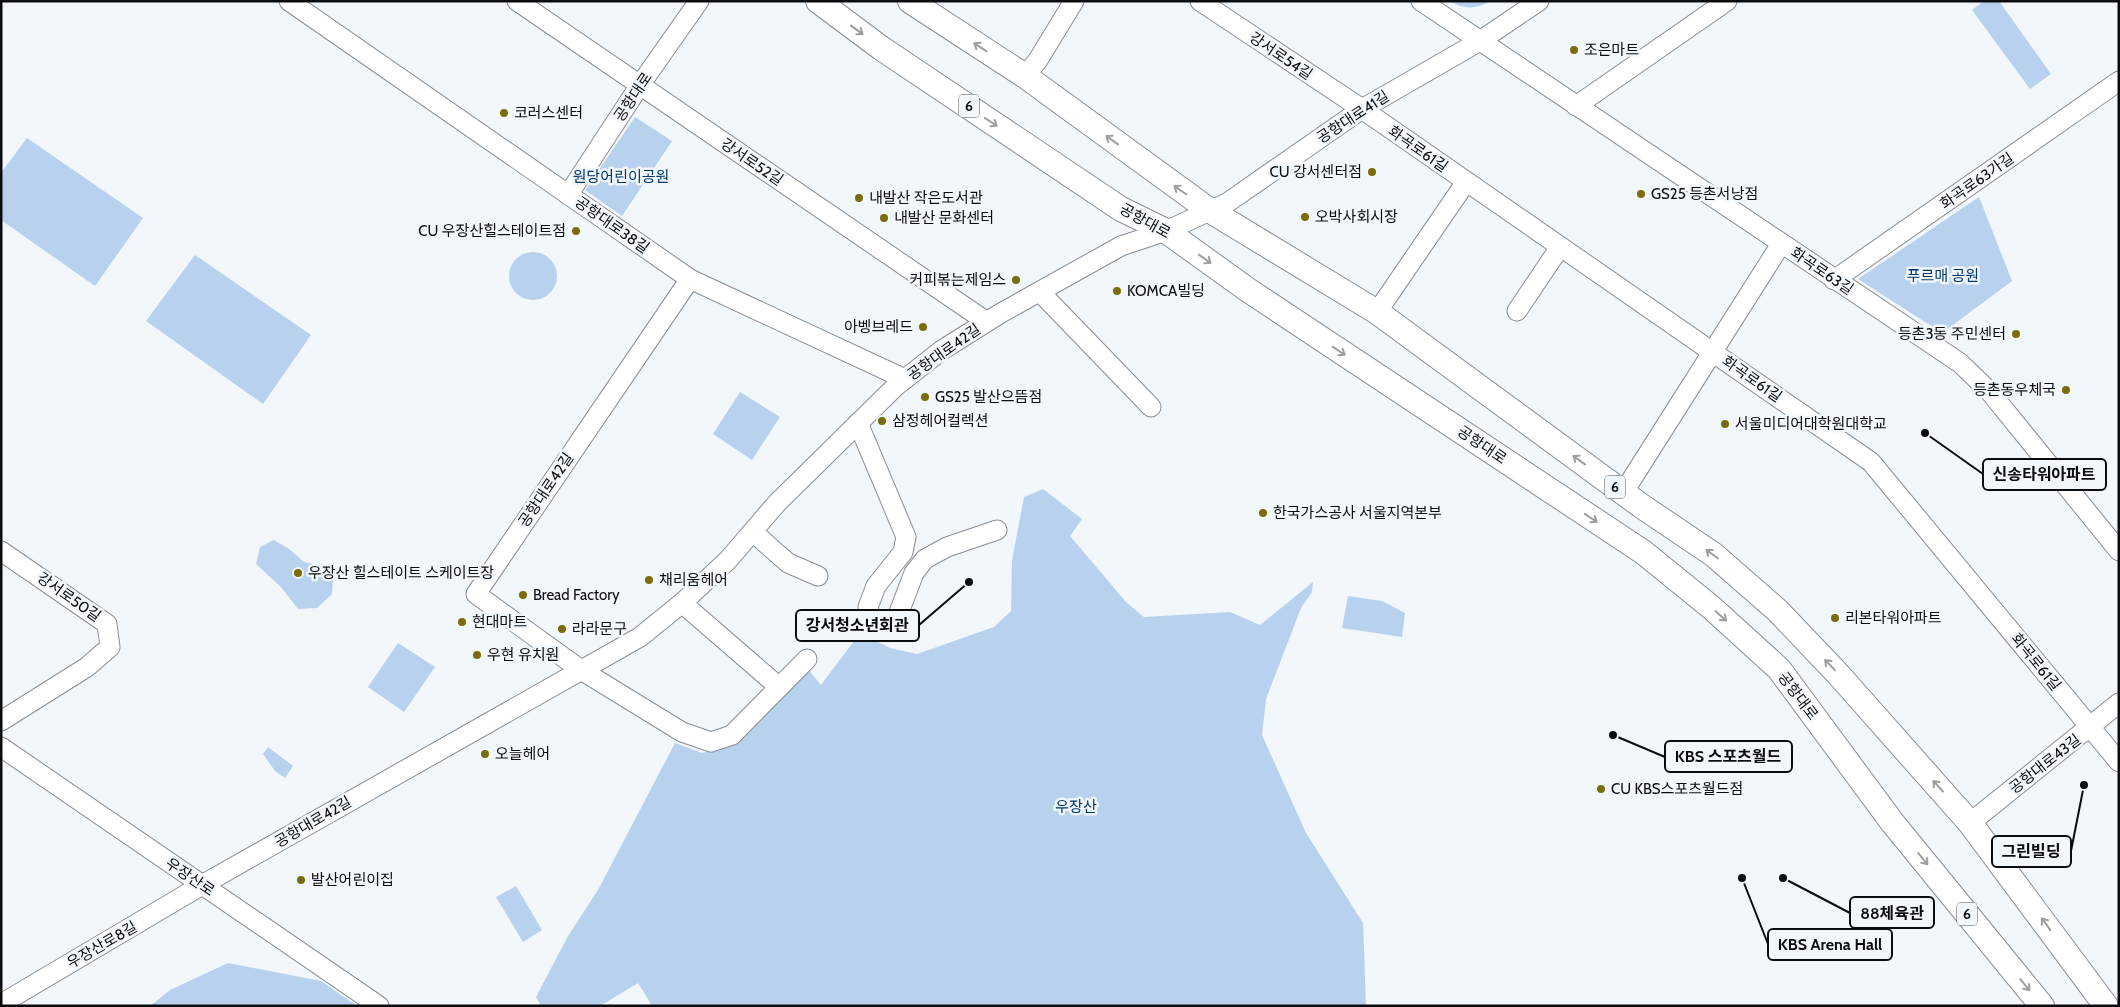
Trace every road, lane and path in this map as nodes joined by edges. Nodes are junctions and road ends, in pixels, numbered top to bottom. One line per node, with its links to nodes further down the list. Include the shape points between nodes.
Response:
1 (289, 1): 18 (street, 공항대로38길)
2 (517, 1): 14 (street, 강서로52길)
3 (699, 1): 14 (street, 공항대로)
4 (818, 1): 20 (main road, 공항대로 / 6, one-way to 20, via 881,48 1121,209)
5 (910, 1): 12 (main road, 6, one-way to 5)
6 (1074, 1): 12 (street)
7 (1200, 1): 16 (street, 강서로54길)
8 (1421, 1): 11 (street, 화곡로63길)
9 (1539, 1): 11 (street, 공항대로41길)
10 (1727, 1): 15 (street)
11 (1480, 41): 15 (street, 화곡로63길); 16 (street, 공항대로41길)
12 (1025, 76): 19 (main road, 6, one-way to 12)
13 (2119, 82): 24 (street, 화곡로63가길)
14 (640, 85): 18 (street, 공항대로); 28 (street, 강서로52길)
15 (1576, 106): 21 (street, 화곡로63길)
16 (1362, 109): 17 (street, 화곡로61길); 19 (street, 공항대로41길, via 1227,203)
17 (1466, 182): 22 (street, 화곡로61길); 27 (street)
18 (568, 195): 23 (street, 공항대로38길)
19 (1210, 210): 20 (street, 공항대로41길); 27 (main road, 6)
20 (1166, 231): 25 (street, 공항대로42길, via 1121,246); 52 (main road, 공항대로 / 6, one-way to 52, via 1248,290 1643,552 1712,608 1779,669 1892,822)
21 (1781, 244): 24 (street, 화곡로63길); 29 (street)
22 (1560, 247): 26 (street); 29 (street, 화곡로61길)
23 (690, 279): 30 (street, 공항대로38길); 41 (street, 공항대로42길, via 476,594)
24 (1834, 280): 37 (street, 화곡로63길, via 1960,363 1990,392)
25 (1040, 292): 28 (street, 공항대로42길); 31 (street)
26 (1517, 311)
27 (1377, 312): 33 (main road, 6, one-way to 27)
28 (987, 322): 30 (street, 공항대로42길, via 942,350)
29 (1713, 352): 33 (street); 45 (street, 화곡로61길, via 1871,462)
30 (905, 379): 32 (street, 공항대로42길)
31 (1151, 407)
32 (858, 423): 34 (street, via 906,537 903,552 876,586 868,607 872,624 881,627 898,614 914,574 926,559 947,547); 35 (street, 공항대로42길)
33 (1623, 493): 48 (main road, 6, one-way to 33, via 1778,611 1714,555)
34 (997, 530)
35 (753, 532): 38 (street, via 788,563); 39 (street, 공항대로42길)
36 (1, 551): 44 (street, 강서로50길, via 107,624 110,647 88,667)
37 (2119, 551)
38 (818, 576)
39 (682, 603): 41 (street, 공항대로42길, via 640,637); 42 (street)
40 (807, 659): 42 (street, 공항대로42길)
41 (581, 670): 42 (street, 공항대로42길, via 682,732 711,742 732,735); 49 (street, 공항대로42길)
42 (780, 687)
43 (2119, 703): 45 (street, 공항대로43길)
44 (1, 722)
45 (2090, 728): 47 (street, 화곡로61길); 48 (street, 공항대로43길)
46 (1, 747): 49 (street, 우장산로)
47 (2119, 762)
48 (1970, 823): 53 (main road, 6, one-way to 48)
49 (202, 886): 50 (street, 우장산로8길); 51 (street, 우장산로)
50 (1, 1004)
51 (379, 1006)
52 (2042, 1006)
53 (2106, 1006)

